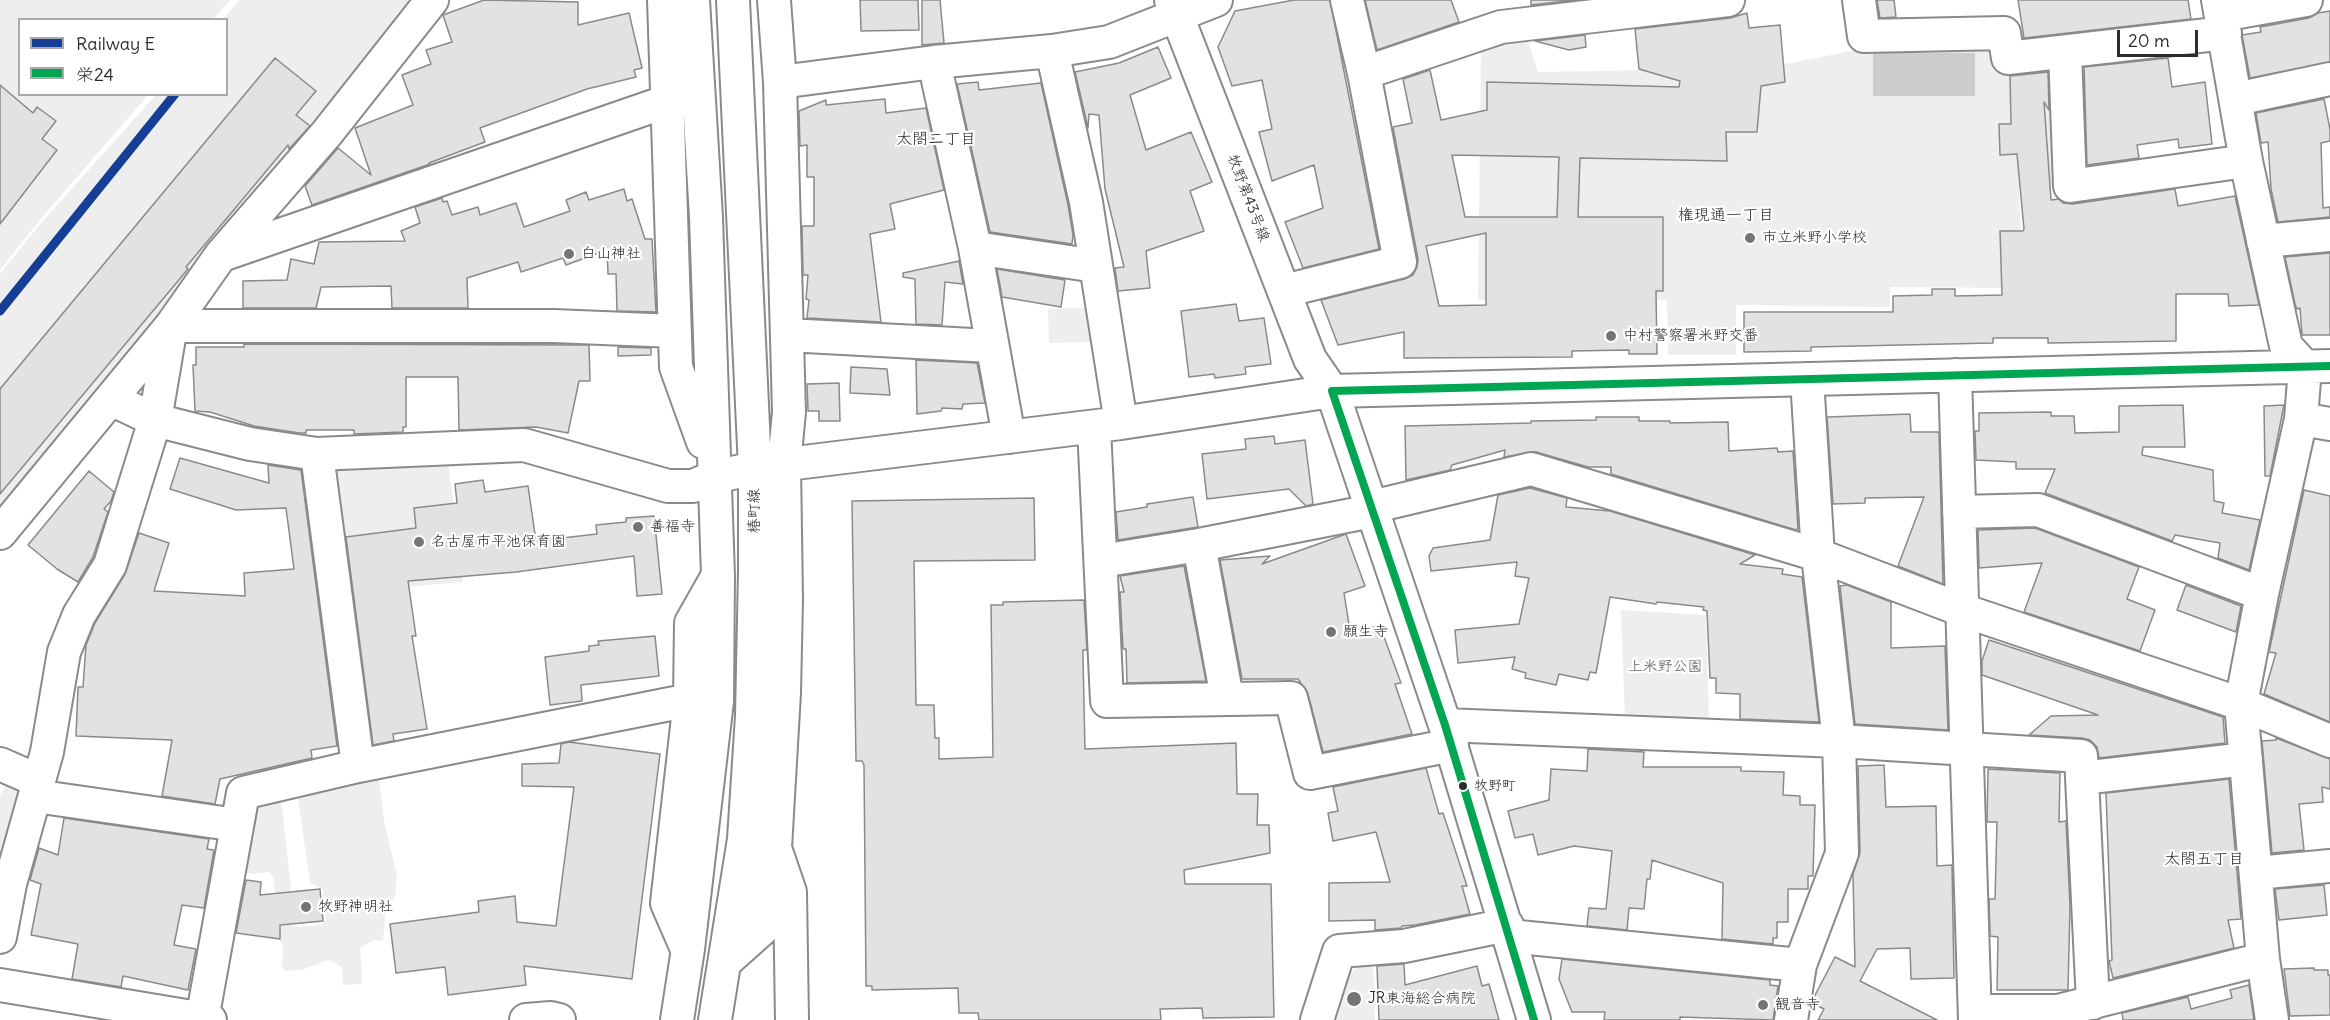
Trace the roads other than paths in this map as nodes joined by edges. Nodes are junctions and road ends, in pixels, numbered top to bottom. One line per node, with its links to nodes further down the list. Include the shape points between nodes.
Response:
1 (432, 0): 25 (street, via 327,133)
2 (664, 0): 20 (street)
3 (693, 0): 43 (street, via 706,217)
4 (733, 0): 42 (street, 椿町線)
5 (774, 0): 18 (street)
6 (1216, 0): 11 (street)
7 (1347, 0): 16 (street)
8 (1728, 0): 16 (street, via 1501,27)
9 (1859, 0): 14 (street, via 1864,36 2004,33 2008,58)
10 (2306, 0): 12 (street)
11 (1174, 7): 13 (street, via 1109,42); 27 (street, 牧野第43号線)
12 (2222, 16): 14 (street); 19 (street)
13 (1052, 51): 15 (street); 26 (street, via 1086,202)
14 (2065, 52): 21 (street, via 2070,186)
15 (934, 62): 18 (street); 24 (street)
16 (1364, 73): 27 (street, via 1400,262)
17 (2330, 79): 19 (street)
18 (780, 82): 30 (street)
19 (2236, 99): 21 (street)
20 (668, 101): 25 (street); 29 (street)
21 (2246, 161): 23 (street)
22 (2330, 235): 23 (street)
23 (2262, 241): 32 (street, via 2286,346)
24 (975, 248): 26 (street); 31 (street)
25 (221, 255): 28 (street)
26 (1096, 266): 39 (street)
27 (1284, 291): 35 (street, 牧野第43号線, via 1310,359)
28 (171, 326): 29 (street, via 554,326); 36 (street); 37 (street)
29 (675, 330): 43 (street, via 676,367)
30 (787, 335): 31 (street); 42 (street, via 789,412)
31 (991, 346): 40 (street)
32 (2318, 366): 33 (street); 38 (street)
33 (1955, 375): 34 (street); 45 (street)
34 (1807, 379): 35 (street); 48 (street)
35 (1332, 391): 39 (street); 44 (street, 牧野第43号線)
36 (111, 399): 37 (street); 46 (street)
37 (155, 420): 41 (street, via 250,444); 66 (street, via 110,565 79,615 64,652)
38 (2316, 422): 52 (street)
39 (1107, 425): 40 (street); 49 (street)
40 (1009, 437): 42 (street)
41 (317, 454): 43 (street, via 524,446 668,486 693,486); 64 (street)
42 (769, 466): 43 (street); 50 (street, 椿町線); 53 (street)
43 (714, 477): 51 (street)
44 (1371, 509): 47 (street); 48 (street, via 1531,469); 58 (street, 牧野第43号線)
45 (1959, 512): 52 (street, via 2038,510); 54 (street)
46 (0, 533)
47 (1199, 545): 49 (street); 55 (street)
48 (1818, 555): 54 (street); 59 (street)
49 (1101, 561): 55 (street, via 1107,701)
50 (755, 570): 53 (street); 75 (street, 椿町線, via 744,839)
51 (718, 576): 56 (street, via 691,623); 73 (street, via 717,701)
52 (2262, 594): 57 (street)
53 (786, 600): 68 (street)
54 (1962, 610): 57 (street); 61 (street)
55 (1227, 698): 58 (street, via 1291,698 1310,773)
56 (690, 700): 64 (street); 73 (street, via 667,903)
57 (2241, 704): 60 (street); 62 (street)
58 (1448, 735): 59 (street); 71 (street, 牧野第43号線)
59 (1839, 741): 61 (street); 76 (street, via 1842,853)
60 (2330, 741)
61 (1967, 750): 65 (street, via 2081,756); 79 (street)
62 (2246, 759): 65 (street); 70 (street)
63 (0, 764): 66 (street)
64 (358, 766): 67 (street, via 243,793)
65 (2082, 778): 78 (street)
66 (37, 789): 67 (street); 72 (street, via 10,884)
67 (237, 825): 80 (street)
68 (775, 848): 75 (street, via 762,929); 85 (street, via 790,892)
69 (2330, 866): 70 (street)
70 (2257, 873): 74 (street)
71 (1508, 931): 76 (street); 86 (street, via 1339,951); 87 (street, 牧野第43号線)
72 (0, 937)
73 (688, 949): 83 (street)
74 (2263, 959): 78 (street); 89 (street)
75 (725, 962): 84 (street, 椿町線)
76 (1800, 964): 88 (street)
77 (0, 985): 80 (street)
78 (2093, 1004): 79 (street, via 2058,1011)
79 (1975, 1016)
80 (205, 1020)
81 (526, 1020): 82 (street)
82 (559, 1020)
83 (677, 1020)
84 (715, 1020)
85 (792, 1020)
86 (1317, 1020)
87 (1534, 1020)
88 (1791, 1020)
89 (2271, 1020)

